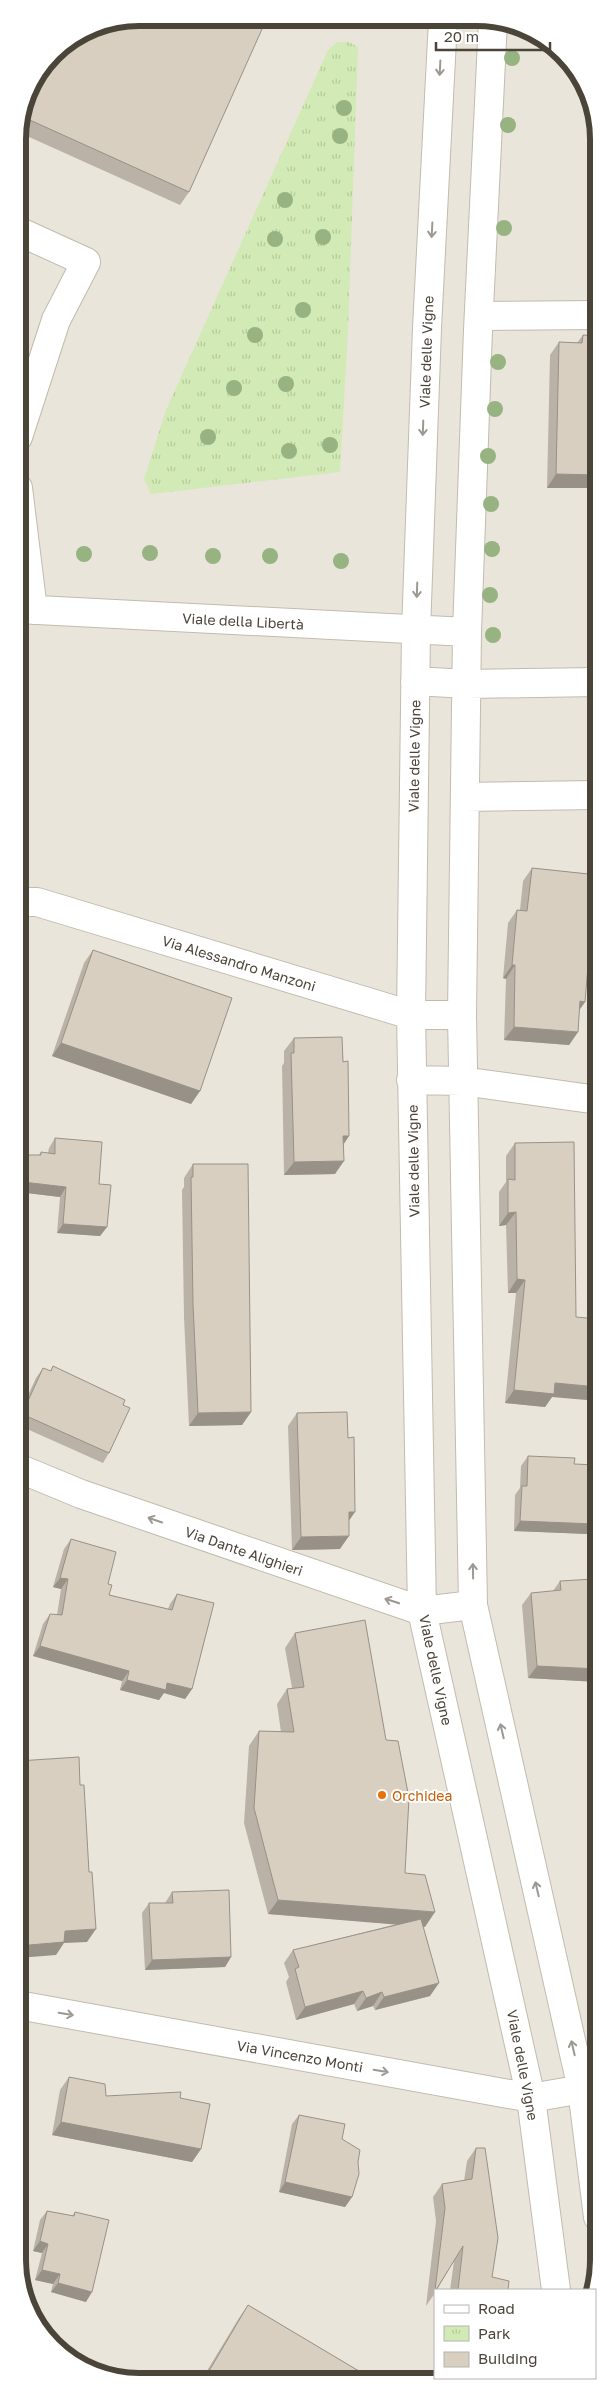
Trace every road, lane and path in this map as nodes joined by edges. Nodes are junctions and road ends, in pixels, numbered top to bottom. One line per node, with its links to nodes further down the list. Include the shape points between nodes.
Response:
1 (442, 26): 8 (street, Viale delle Vigne, one-way to 8)
2 (493, 27): 5 (street)
3 (26, 235): 6 (street, via 86,262 56,320)
4 (590, 315): 5 (street)
5 (479, 316): 9 (street)
6 (26, 412)
7 (26, 609): 8 (street, Viale della Libertà)
8 (416, 631): 9 (street, Viale della Libertà); 10 (street, Viale delle Vigne)
9 (468, 632): 12 (street)
10 (415, 681): 12 (street); 16 (street, Viale delle Vigne)
11 (590, 682): 12 (street)
12 (466, 684): 14 (street)
13 (590, 795): 14 (street)
14 (465, 797): 17 (street)
15 (26, 902): 16 (street, Via Alessandro Manzoni, via 37,902)
16 (410, 1015): 17 (street, Via Alessandro Manzoni); 18 (street, Viale delle Vigne)
17 (462, 1015): 19 (street)
18 (411, 1080): 19 (street); 23 (street, Viale delle Vigne)
19 (462, 1081): 20 (street); 22 (street, one-way to 19)
20 (590, 1099)
21 (26, 1471): 23 (street, Via Dante Alighieri, one-way to 21, via 90,1498)
22 (473, 1605): 23 (street, Via Dante Alighieri); 25 (street, one-way to 22)
23 (422, 1611): 26 (street, Viale delle Vigne)
24 (26, 2006): 26 (street, Via Vincenzo Monti, one-way to 26)
25 (582, 2089): 26 (street, Via Vincenzo Monti); 27 (street)
26 (531, 2098): 28 (street, Viale delle Vigne)
27 (590, 2153)
28 (556, 2289)

